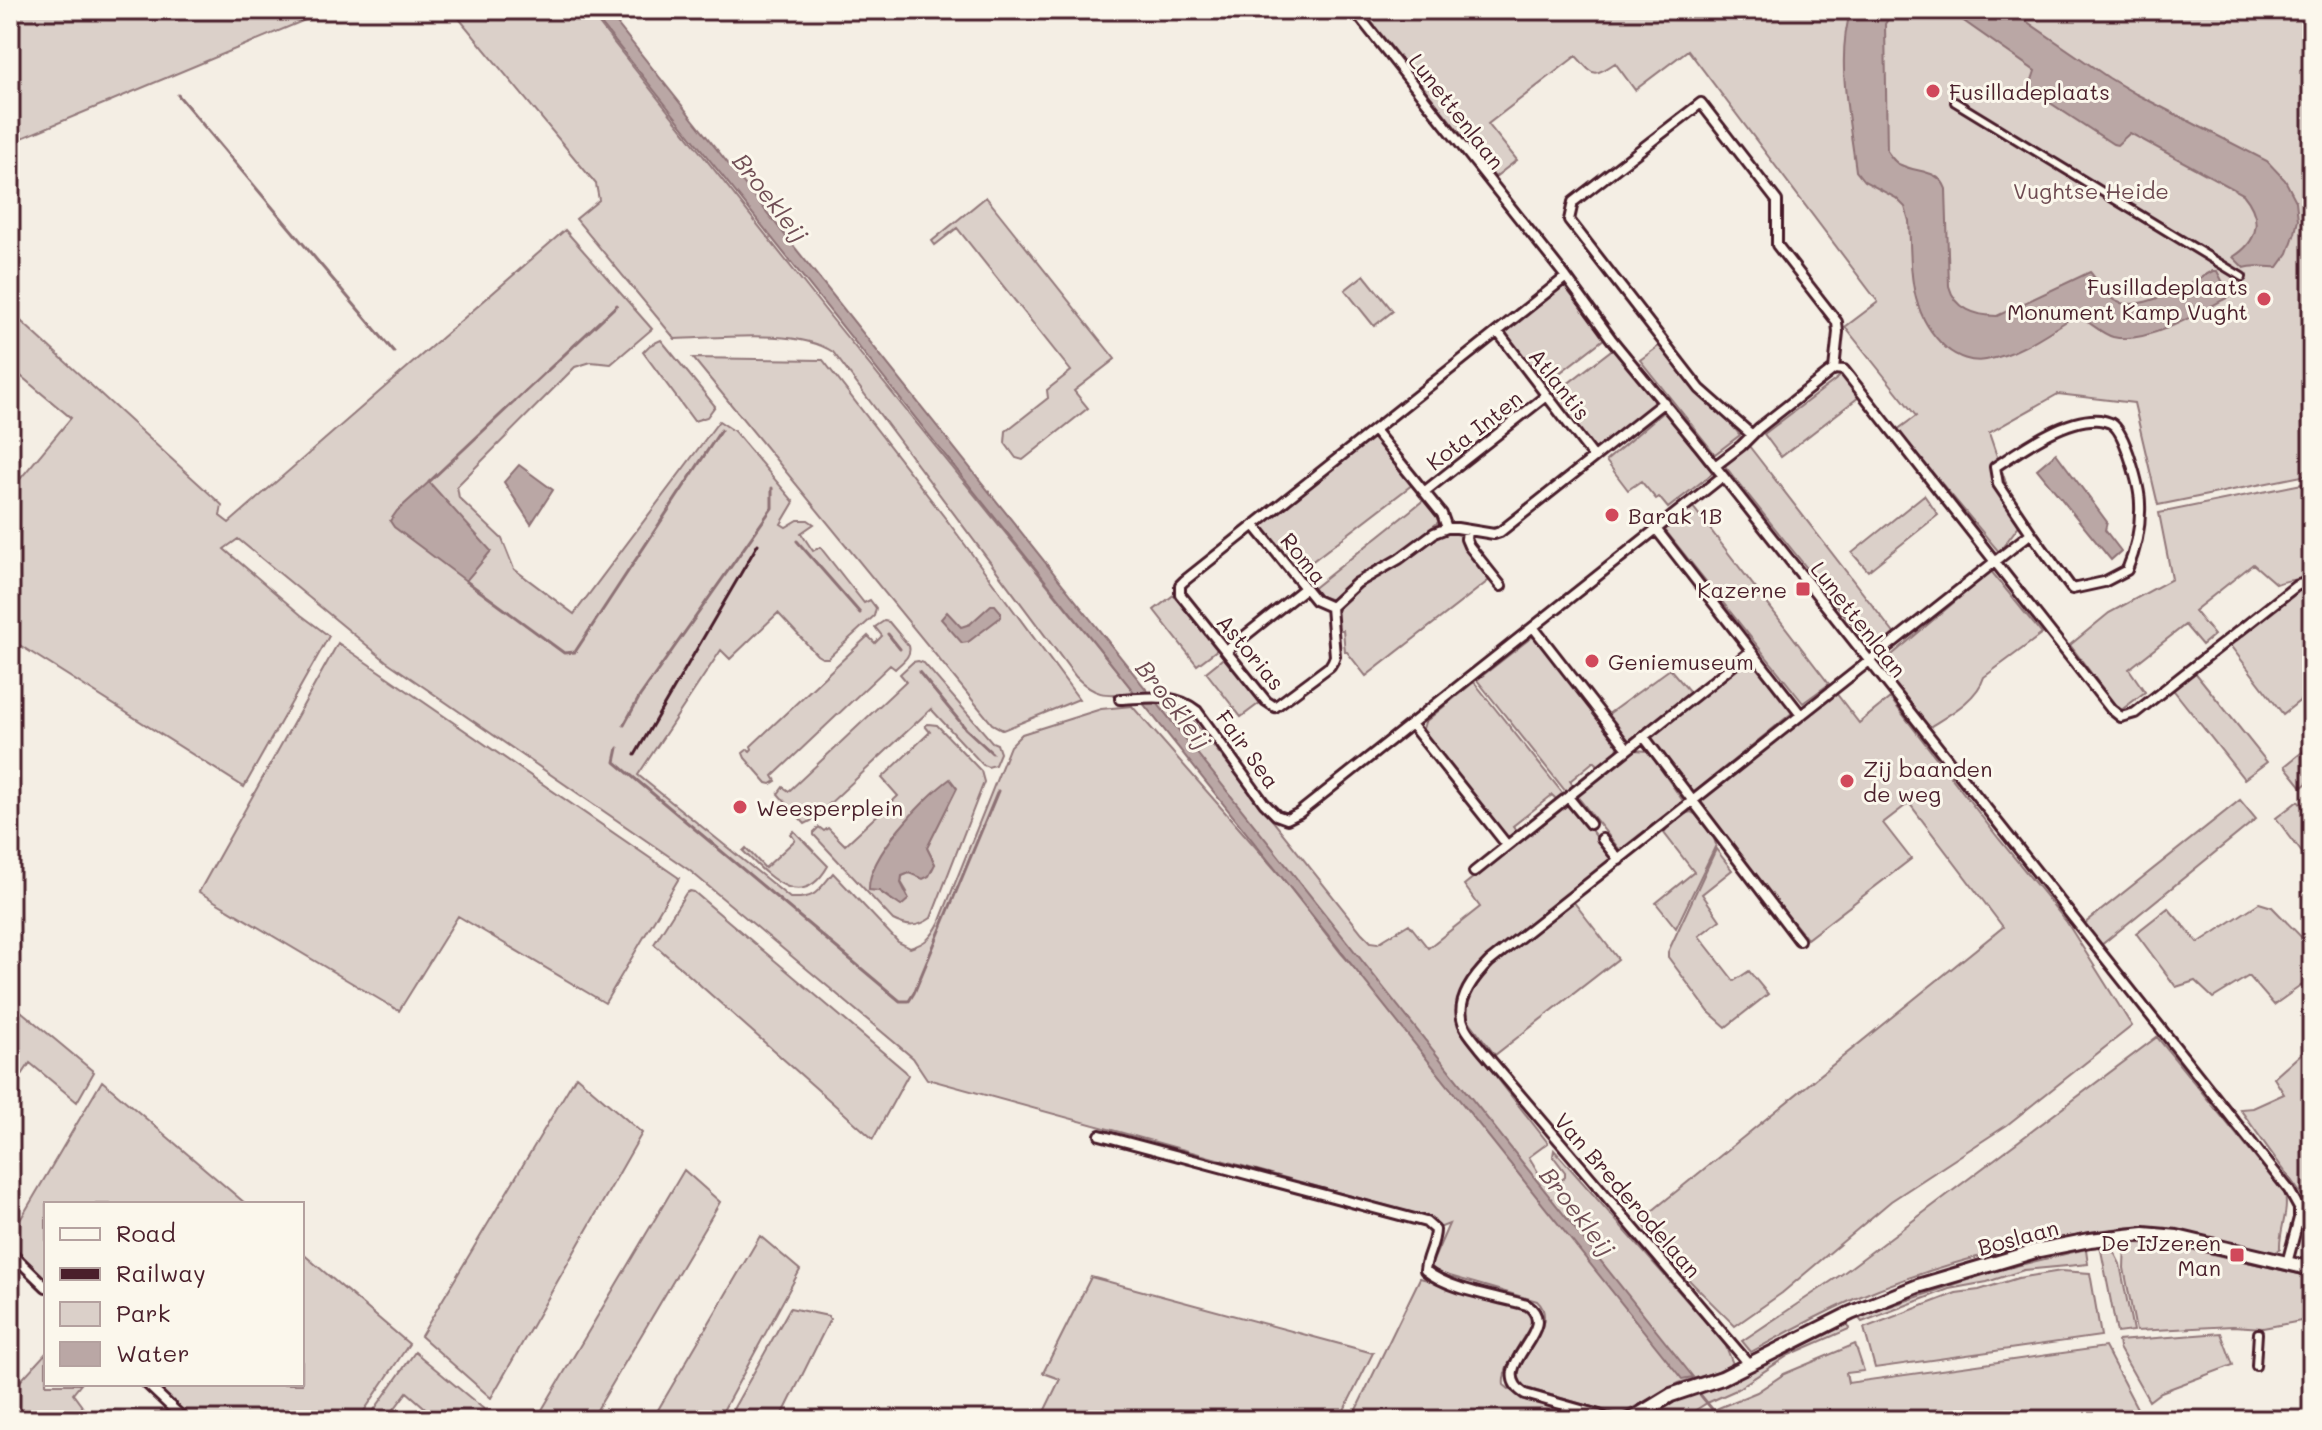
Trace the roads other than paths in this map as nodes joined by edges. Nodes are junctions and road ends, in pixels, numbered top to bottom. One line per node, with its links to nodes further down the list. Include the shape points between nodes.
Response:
1 (1354, 10): 3 (street, Lunettenlaan)
2 (1955, 102): 4 (street)
3 (1566, 277): 5 (street, Astorias); 8 (street, Lunettenlaan)
4 (2242, 277)
5 (1498, 332): 7 (street, Atlantis); 9 (street, Astorias)
6 (1834, 369): 10 (street); 10 (street, via 1837,322 1777,245 1777,201 1701,103 1573,202 1569,220 1700,389); 20 (street, via 1844,370)
7 (1546, 396): 11 (street, Atlantis); 14 (street, Kota Inten)
8 (1664, 402): 11 (street); 12 (street, Lunettenlaan)
9 (1374, 430): 14 (street); 15 (street, Astorias)
10 (1752, 435): 12 (street)
11 (1594, 457): 18 (street, via 1500,532)
12 (1715, 466): 13 (street, Lunettenlaan)
13 (1723, 476): 17 (street); 28 (street, Lunettenlaan)
14 (1424, 492): 16 (street)
15 (1254, 525): 23 (street, Roma); 26 (street, Astorias, via 1180,585 1180,594)
16 (1447, 528): 18 (street); 24 (street, via 1357,583)
17 (1656, 529): 25 (street); 27 (street)
18 (1467, 530): 22 (street, via 1469,546)
19 (2031, 533): 19 (street, via 1998,484 1995,467 2067,425 2099,420 2113,424 2140,503 2136,548 2127,570 2072,589); 20 (street, Van Brederodelaan)
20 (1996, 561): 21 (street, via 2121,717 2135,713 2296,586); 28 (street, Van Brederodelaan)
21 (2312, 583)
22 (1501, 586)
23 (1305, 588): 24 (street, Roma); 26 (street)
24 (1331, 607): 26 (street, Astorias, via 1333,661 1275,707)
25 (1533, 627): 31 (street); 33 (street)
26 (1226, 651)
27 (1751, 651): 30 (street); 32 (street)
28 (1869, 661): 30 (street, Van Brederodelaan); 44 (street, Lunettenlaan, via 2289,1190 2299,1208)
29 (1120, 699): 31 (street, Fair Sea, via 1181,700 1197,711 1264,803 1287,819)
30 (1801, 715): 35 (street, Van Brederodelaan)
31 (1411, 724): 38 (street)
32 (1644, 737): 33 (street); 35 (street)
33 (1628, 749): 34 (street)
34 (1568, 797): 36 (street); 38 (street)
35 (1692, 802): 39 (street, Van Brederodelaan); 41 (street)
36 (1590, 824)
37 (1602, 839): 39 (street)
38 (1507, 845): 40 (street)
39 (1619, 860): 48 (street, Van Brederodelaan, via 1489,962 1468,985 1462,1019 1481,1049)
40 (1474, 872)
41 (1799, 940)
42 (1100, 1135): 52 (street, via 1426,1222 1435,1230 1435,1239 1425,1270 1443,1281 1533,1309 1536,1327 1511,1378 1517,1389)
43 (10, 1252): 46 (street)
44 (2287, 1263): 45 (main road, Boslaan); 48 (main road, Boslaan, via 2177,1237 2144,1234 2090,1240 1918,1286)
45 (2312, 1269)
46 (44, 1285)
47 (2258, 1333): 49 (street)
48 (1749, 1364): 53 (main road, Boslaan, via 1671,1395)
49 (2256, 1366)
50 (149, 1386): 51 (street)
51 (185, 1420)
52 (1609, 1420)
53 (1630, 1420)

